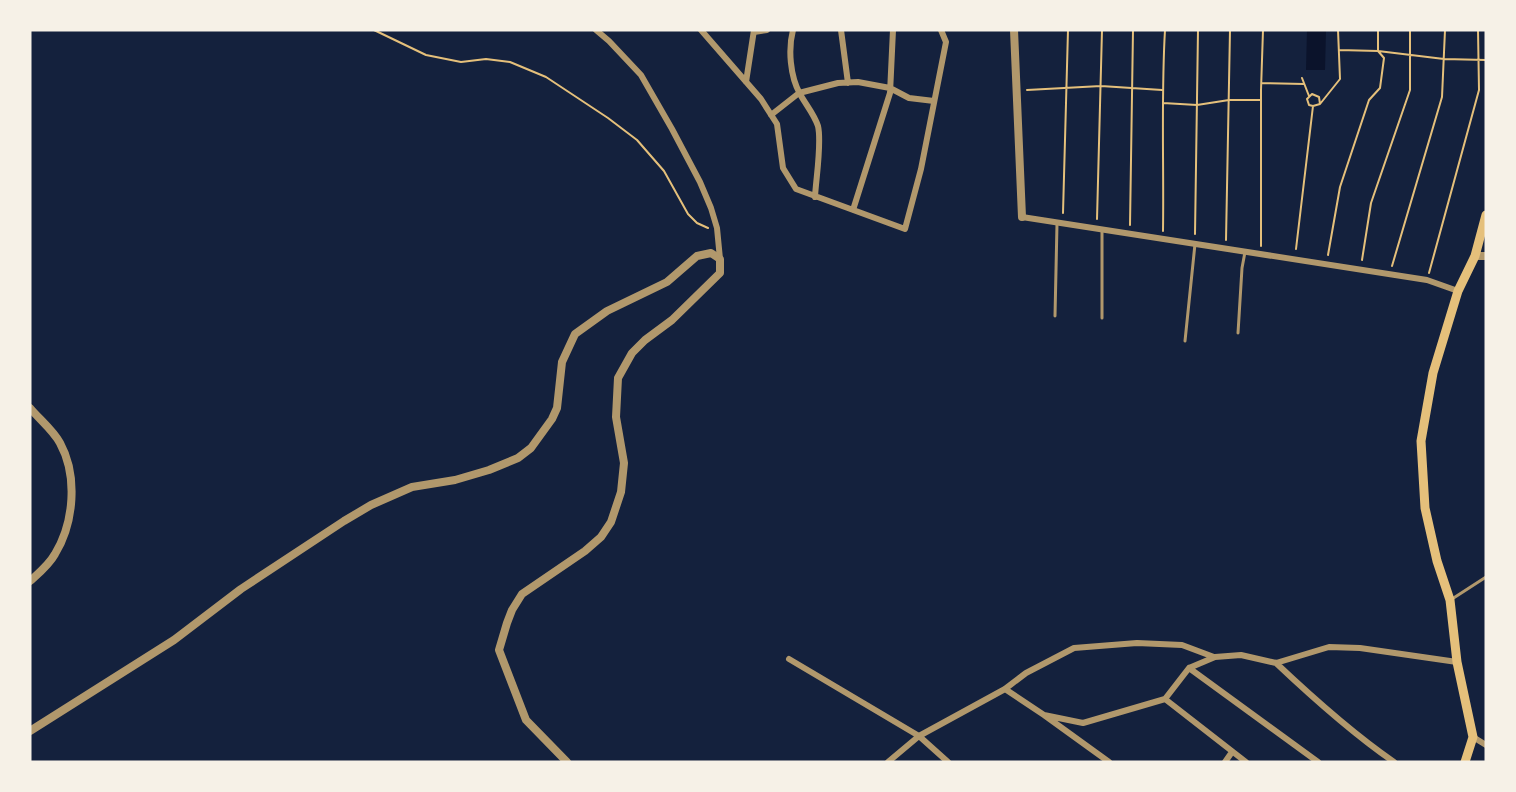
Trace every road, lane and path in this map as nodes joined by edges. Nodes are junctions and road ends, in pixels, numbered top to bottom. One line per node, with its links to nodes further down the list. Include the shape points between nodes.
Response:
1 (374, 30): 55 (path, via 426,55 461,62 504,61 546,77 637,140 664,171 687,214 701,226)
2 (596, 30): 55 (street, via 641,75 700,182)
3 (701, 30): 30 (street)
4 (767, 30): 22 (street)
5 (793, 30): 40 (street, via 789,46)
6 (842, 30): 31 (street)
7 (893, 30): 35 (street)
8 (941, 30): 44 (street, via 946,42)
9 (1014, 30): 38 (street)
10 (1068, 30): 36 (path)
11 (1102, 30): 34 (path)
12 (1133, 30): 37 (path)
13 (1166, 30): 39 (path)
14 (1198, 30): 47 (path)
15 (1230, 30): 42 (path)
16 (1263, 30): 32 (path)
17 (1338, 30): 23 (path)
18 (1378, 30): 24 (path)
19 (1410, 30): 25 (path)
20 (1445, 30): 26 (path)
21 (1478, 30): 27 (path)
22 (754, 31): 30 (street)
23 (1339, 50): 24 (path); 46 (path, via 1340,79)
24 (1378, 51): 25 (path); 67 (path, via 1384,58 1380,88 1369,100 1340,187)
25 (1410, 55): 26 (path); 68 (path, via 1410,90 1371,203)
26 (1444, 59): 27 (path); 69 (path, via 1442,97)
27 (1478, 60): 28 (path); 70 (path, via 1479,90)
28 (1486, 60)
29 (1302, 78): 33 (path)
30 (746, 82): 49 (street)
31 (848, 82): 35 (street); 40 (street)
32 (1261, 84): 33 (path); 43 (path)
33 (1305, 84): 41 (path)
34 (1101, 86): 36 (path); 37 (path); 56 (path)
35 (890, 88): 44 (street, via 909,98); 51 (street)
36 (1066, 88): 38 (path); 54 (path)
37 (1133, 89): 39 (path); 57 (path)
38 (1017, 90): 53 (street)
39 (1162, 90): 45 (path)
40 (799, 93): 49 (street); 50 (street, via 818,128)
41 (1309, 96): 46 (path, via 1319,97); 48 (path, via 1307,102)
42 (1229, 100): 43 (path); 47 (path); 60 (path)
43 (1261, 100): 62 (path)
44 (934, 101): 51 (street, via 905,229)
45 (1163, 103): 47 (path); 58 (path)
46 (1320, 104): 48 (path)
47 (1197, 105): 59 (path)
48 (1313, 106): 66 (path)
49 (771, 115): 50 (street, via 777,124 783,168 796,189)
50 (815, 196): 51 (street)
51 (853, 210)
52 (1486, 215): 63 (main road)
53 (1022, 217): 54 (street)
54 (1060, 223): 56 (street); 72 (lane)
55 (717, 228): 65 (street)
56 (1100, 229): 57 (street); 73 (lane)
57 (1130, 234): 58 (street)
58 (1163, 239): 59 (street)
59 (1195, 244): 60 (street); 75 (lane)
60 (1226, 249): 61 (street)
61 (1245, 252): 62 (street); 74 (lane)
62 (1262, 254): 66 (street)
63 (1476, 256): 64 (street); 71 (main road)
64 (1486, 256)
65 (720, 259): 88 (street, via 711,253 697,256 667,282 606,311 575,334 562,362 557,408 552,419 531,448 518,458 455,480 412,487 344,521 241,589 159,651); 93 (street, via 720,273 632,353 618,378 616,417 624,463 621,492 611,522 585,551 522,594 512,610 500,650 526,720)
66 (1294, 260): 67 (street)
67 (1326, 265): 68 (street)
68 (1361, 270): 69 (street)
69 (1389, 274): 70 (street)
70 (1427, 280): 71 (street)
71 (1458, 291): 79 (main road, via 1433,373 1421,441 1425,508)
72 (1055, 316)
73 (1102, 318)
74 (1238, 333)
75 (1185, 341)
76 (30, 408): 78 (street, via 60,443 72,494 67,527 55,554)
77 (1486, 577): 79 (lane)
78 (30, 581)
79 (1450, 600): 82 (main road)
80 (1215, 657): 83 (street, via 1241,655); 84 (street); 85 (street, via 1182,645 1137,642 1074,648 1026,673)
81 (789, 659): 89 (street)
82 (1457, 662): 83 (street, via 1329,647); 90 (main road)
83 (1276, 663): 100 (street)
84 (1189, 668): 86 (street); 99 (street)
85 (1005, 689): 87 (street); 89 (street)
86 (1166, 699): 87 (street, via 1083,723); 92 (street)
87 (1044, 715): 96 (street)
88 (30, 731)
89 (919, 736): 94 (street); 95 (street)
90 (1473, 737): 91 (street); 101 (main road)
91 (1486, 745)
92 (1232, 752): 97 (street); 98 (street)
93 (567, 761)
94 (888, 762)
95 (948, 762)
96 (1109, 762)
97 (1225, 762)
98 (1246, 762)
99 (1318, 762)
100 (1394, 762)
101 (1465, 762)

